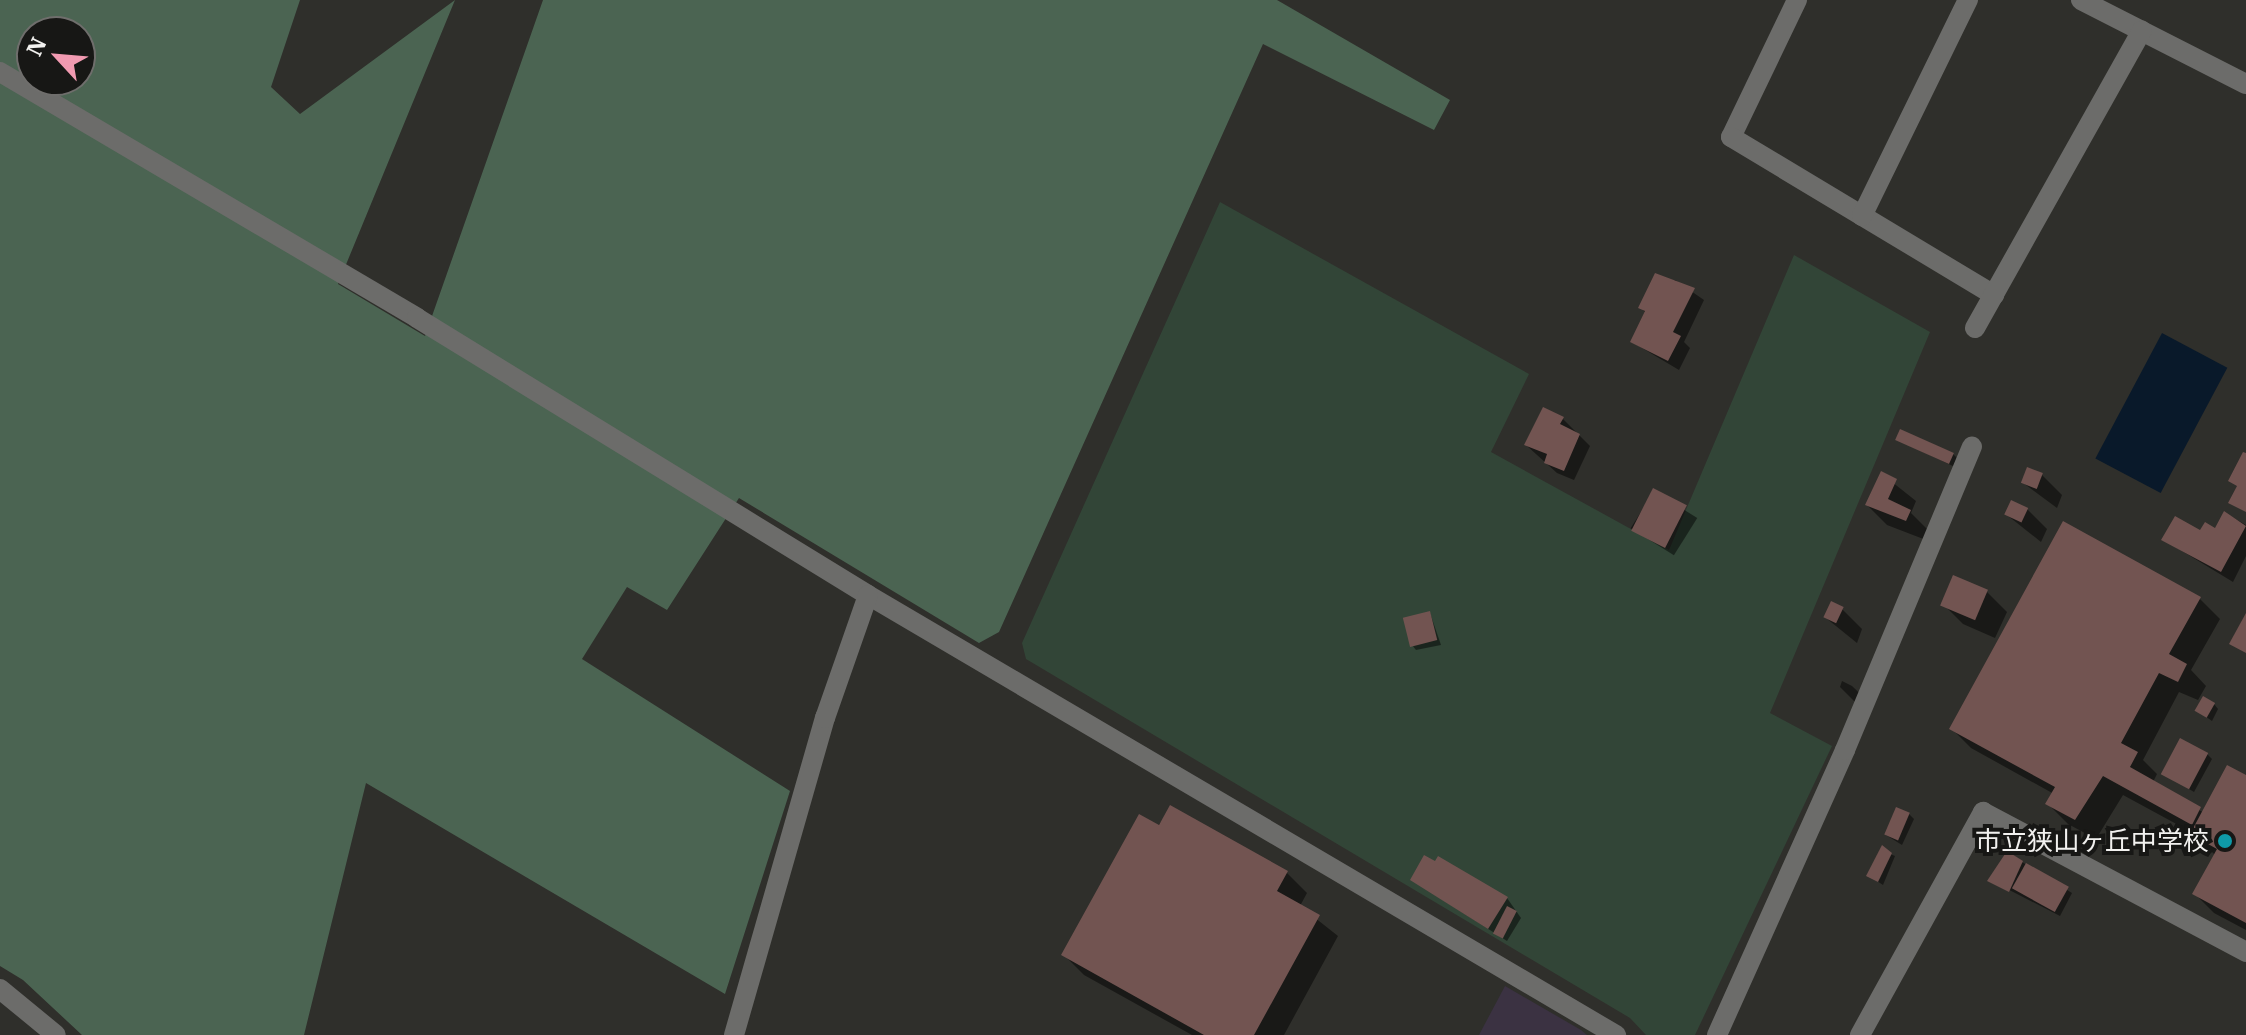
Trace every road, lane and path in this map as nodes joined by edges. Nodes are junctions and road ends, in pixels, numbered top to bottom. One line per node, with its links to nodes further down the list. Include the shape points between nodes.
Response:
1 (1797, 0): 7 (street, via 1731,137)
2 (1968, 0): 7 (street)
3 (2081, 0): 4 (street)
4 (2142, 31): 6 (street); 8 (street)
5 (0, 72): 11 (street, via 417,318)
6 (2246, 84)
7 (1862, 216): 8 (street)
8 (1994, 295): 9 (street)
9 (1975, 328)
10 (1972, 446): 17 (street, via 1845,750)
11 (868, 595): 15 (street, via 825,718); 16 (street)
12 (2246, 952): 18 (street, via 1983,812)
13 (0, 989): 14 (street)
14 (56, 1035)
15 (734, 1035)
16 (1616, 1035)
17 (1717, 1035)
18 (1860, 1035)

